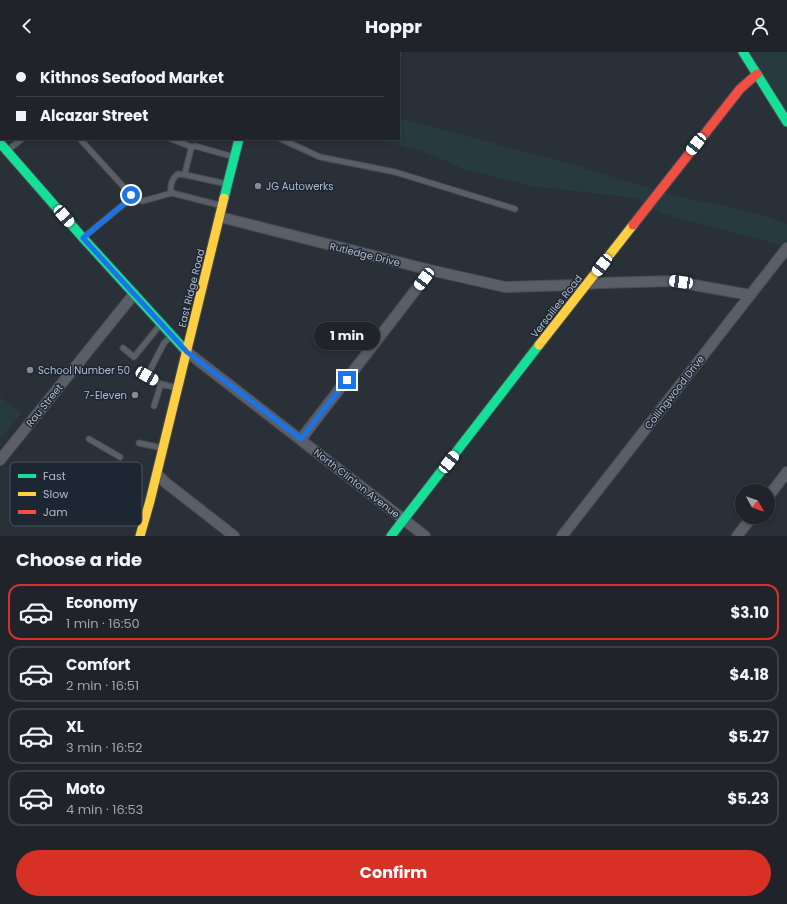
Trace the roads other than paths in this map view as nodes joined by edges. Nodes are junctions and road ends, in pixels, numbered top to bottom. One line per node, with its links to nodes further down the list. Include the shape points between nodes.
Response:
1 (743, 52): 2 (main road)
2 (757, 74): 3 (main road); 23 (main road, Versailles Road, via 740,89)
3 (787, 122)
4 (19, 140): 11 (lane)
5 (81, 140): 16 (lane, via 131,195)
6 (174, 140): 10 (lane)
7 (239, 140): 12 (main road, East Ridge Road)
8 (283, 140): 18 (lane, via 320,157 395,172)
9 (0, 143): 11 (main road, North Clinton Avenue)
10 (192, 147): 12 (lane); 13 (lane)
11 (7, 151): 20 (main road, North Clinton Avenue)
12 (235, 157): 14 (main road, East Ridge Road)
13 (186, 175): 14 (lane); 15 (lane, via 178,174 174,177 170,189)
14 (228, 184): 17 (main road, East Ridge Road)
15 (172, 193): 16 (lane, via 143,202); 17 (lane)
16 (130, 199): 20 (lane)
17 (223, 206): 19 (main road, East Ridge Road)
18 (515, 209)
19 (220, 218): 22 (street, Rutledge Drive); 29 (main road, East Ridge Road)
20 (83, 238): 24 (main road, North Clinton Avenue)
21 (787, 248): 25 (street, Collingwood Drive)
22 (430, 270): 23 (street, Rutledge Drive, via 506,287); 34 (street)
23 (586, 284): 25 (street, Rutledge Drive, via 672,281); 42 (main road, Versailles Road)
24 (134, 294): 26 (main road, North Clinton Avenue); 38 (street, Rau Street)
25 (750, 295): 48 (street, Collingwood Drive)
26 (161, 324): 27 (main road, North Clinton Avenue); 28 (lane, via 134,357)
27 (171, 335): 29 (main road, North Clinton Avenue); 30 (lane, via 147,376)
28 (124, 348)
29 (187, 352): 31 (main road, East Ridge Road); 34 (street, North Clinton Avenue)
30 (161, 384): 31 (lane); 32 (lane)
31 (178, 388): 36 (main road, East Ridge Road)
32 (154, 406)
33 (89, 439): 37 (lane)
34 (301, 439): 42 (street, North Clinton Avenue)
35 (139, 443): 36 (lane)
36 (163, 448): 40 (main road, East Ridge Road)
37 (120, 457)
38 (0, 460)
39 (787, 472): 41 (street)
40 (157, 474): 44 (main road, East Ridge Road); 45 (street)
41 (775, 488)
42 (404, 520): 46 (main road, Versailles Road); 47 (street, North Clinton Avenue)
43 (746, 524): 49 (street)
44 (140, 536)
45 (234, 536)
46 (391, 536)
47 (425, 536)
48 (562, 536)
49 (737, 536)

